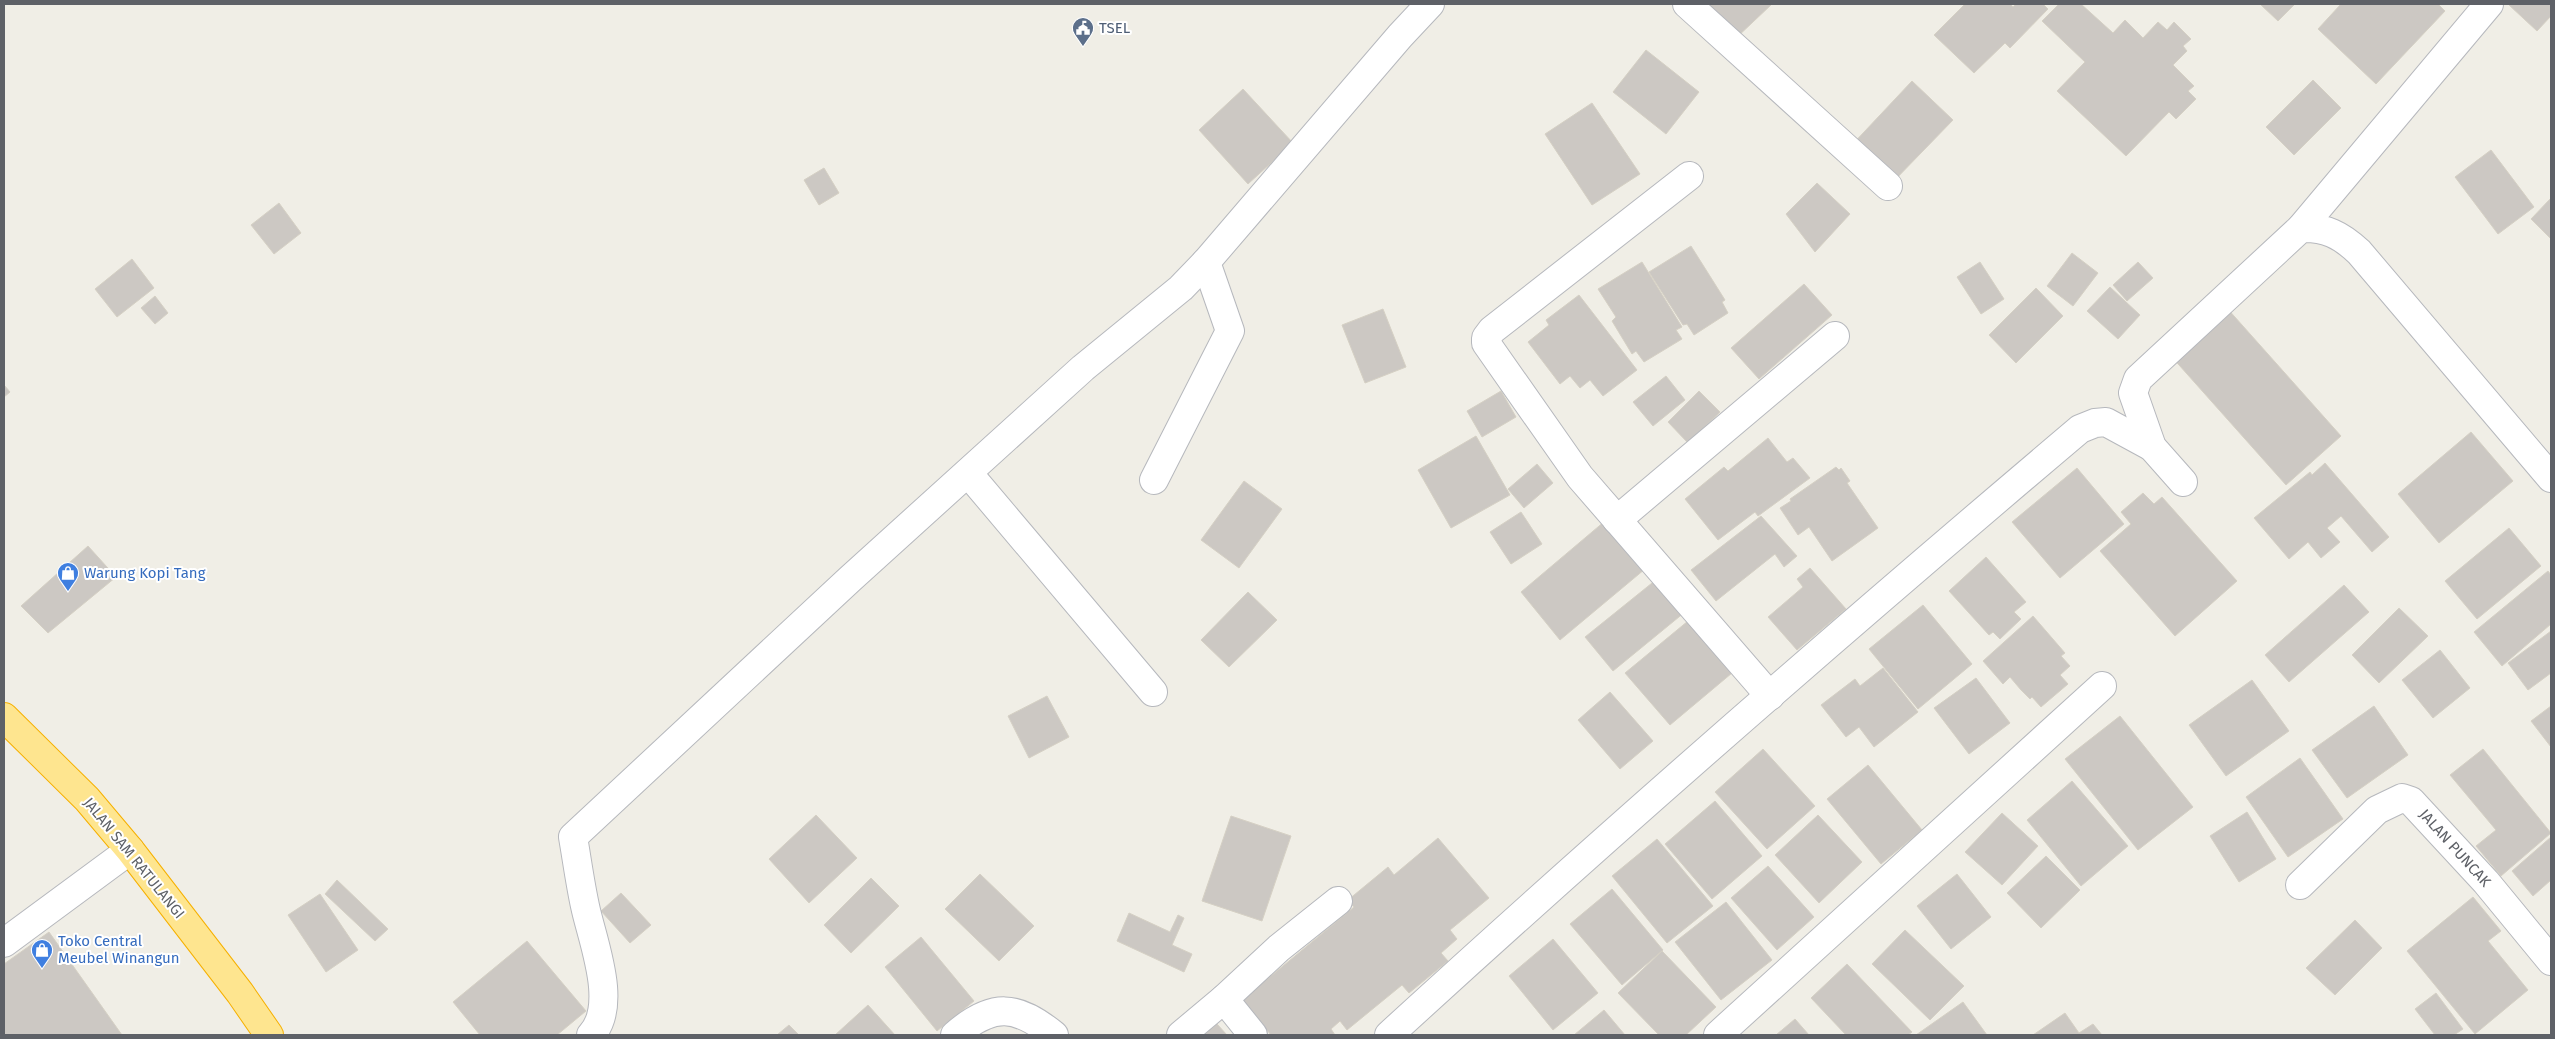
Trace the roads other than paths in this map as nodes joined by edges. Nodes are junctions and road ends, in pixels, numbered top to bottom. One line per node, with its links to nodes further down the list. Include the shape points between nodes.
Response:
1 (1430, 4): 7 (street)
2 (1686, 4): 5 (street)
3 (2489, 4): 6 (street)
4 (1689, 176): 14 (street, via 1492,330 1486,338 1491,354 1552,440)
5 (1888, 186)
6 (2301, 228): 9 (street, via 2138,379 2133,393); 11 (street, via 2324,229 2347,240)
7 (1206, 262): 10 (street, via 1181,288 1083,368); 12 (street, via 1230,331)
8 (1835, 336): 14 (street)
9 (2152, 446): 13 (street); 17 (street, via 2106,422 2080,429)
10 (968, 473): 16 (street); 26 (street, via 573,837 601,975 601,1014 596,1030)
11 (2551, 478)
12 (1154, 480)
13 (2183, 482)
14 (1617, 520): 17 (street)
15 (2102, 686): 32 (street)
16 (1153, 692)
17 (1770, 696): 31 (street, via 1548,890)
18 (4, 717): 19 (highway, JALAN SAM RATULANGI, via 87,799)
19 (130, 850): 22 (street); 25 (highway, JALAN SAM RATULANGI)
20 (2300, 885): 23 (street, JALAN PUNCAK, via 2377,810 2402,798 2411,801 2492,888)
21 (1338, 902): 24 (street, via 1279,948)
22 (4, 943)
23 (2551, 961)
24 (1224, 999): 29 (street); 30 (street)
25 (269, 1035)
26 (590, 1035)
27 (955, 1035): 28 (street, via 988,1014 1014,1010 1034,1019)
28 (1054, 1035)
29 (1181, 1035)
30 (1254, 1035)
31 (1389, 1035)
32 (1718, 1035)

